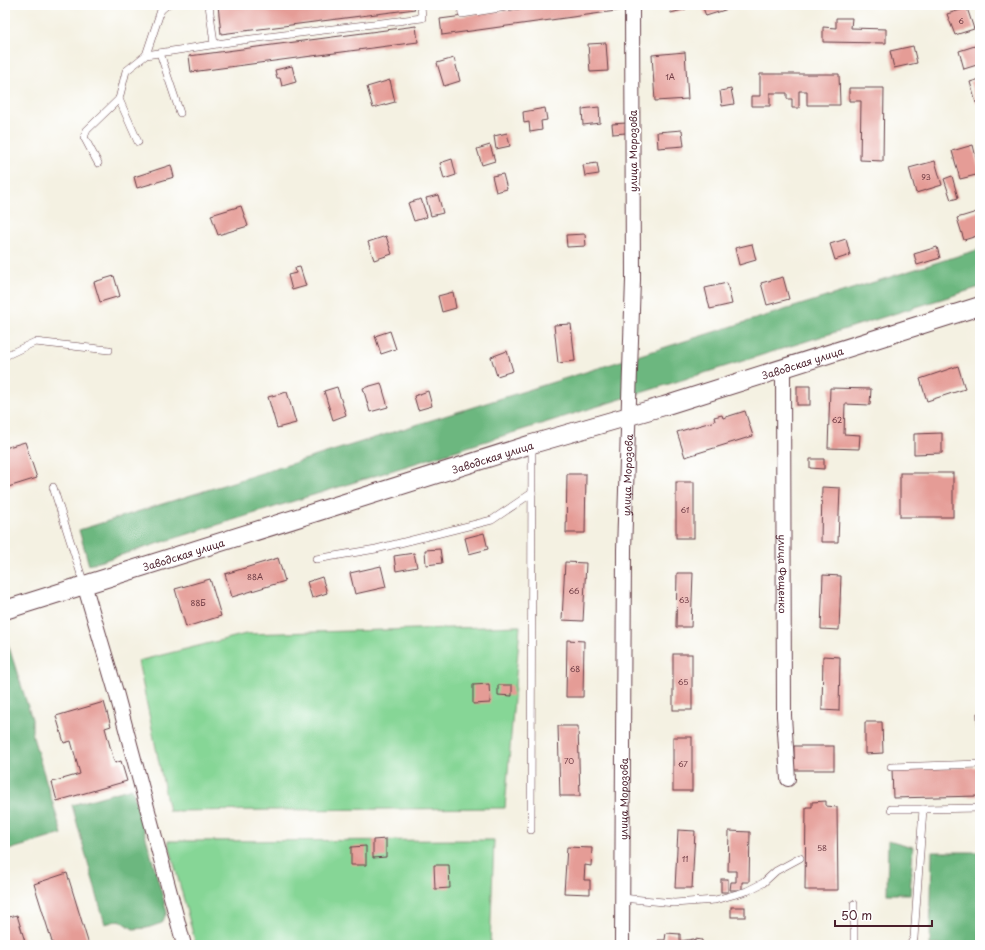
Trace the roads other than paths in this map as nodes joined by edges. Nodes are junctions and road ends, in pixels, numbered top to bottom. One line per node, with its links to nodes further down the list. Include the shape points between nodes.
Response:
1 (167, 5): 9 (lane, via 161,10)
2 (209, 5): 7 (lane)
3 (421, 5): 7 (lane, via 422,18)
4 (461, 5): 5 (lane, via 462,14)
5 (520, 5)
6 (632, 5): 18 (street, улица Морозова, via 633,280)
7 (214, 44): 8 (lane)
8 (160, 53): 9 (lane); 11 (lane)
9 (146, 55): 10 (lane, via 126,71)
10 (119, 99): 12 (lane); 13 (lane, via 86,130 84,137)
11 (180, 113)
12 (138, 142)
13 (98, 163)
14 (980, 306): 17 (street, Заводская улица)
15 (109, 350): 16 (lane, via 35,342)
16 (5, 356)
17 (783, 368): 18 (street, Заводская улица); 27 (street, улица Фещенко, via 784,716)
18 (628, 415): 19 (street, Заводская улица); 33 (street, улица Морозова, via 624,558)
19 (532, 444): 21 (lane); 23 (street, Заводская улица)
20 (53, 488): 23 (lane)
21 (532, 493): 22 (lane, via 492,520 376,549); 31 (lane)
22 (316, 559)
23 (84, 584): 24 (street, Заводская улица); 35 (street, via 116,692)
24 (5, 610)
25 (980, 764): 26 (lane)
26 (892, 767)
27 (788, 779)
28 (980, 808): 29 (lane)
29 (923, 809): 30 (lane); 38 (lane, via 914,938)
30 (891, 810)
31 (532, 830)
32 (800, 858): 33 (lane, via 747,891 715,900 674,903)
33 (622, 898): 36 (street, улица Морозова)
34 (854, 904): 37 (lane)
35 (184, 945)
36 (622, 945)
37 (854, 945)
38 (910, 945)

